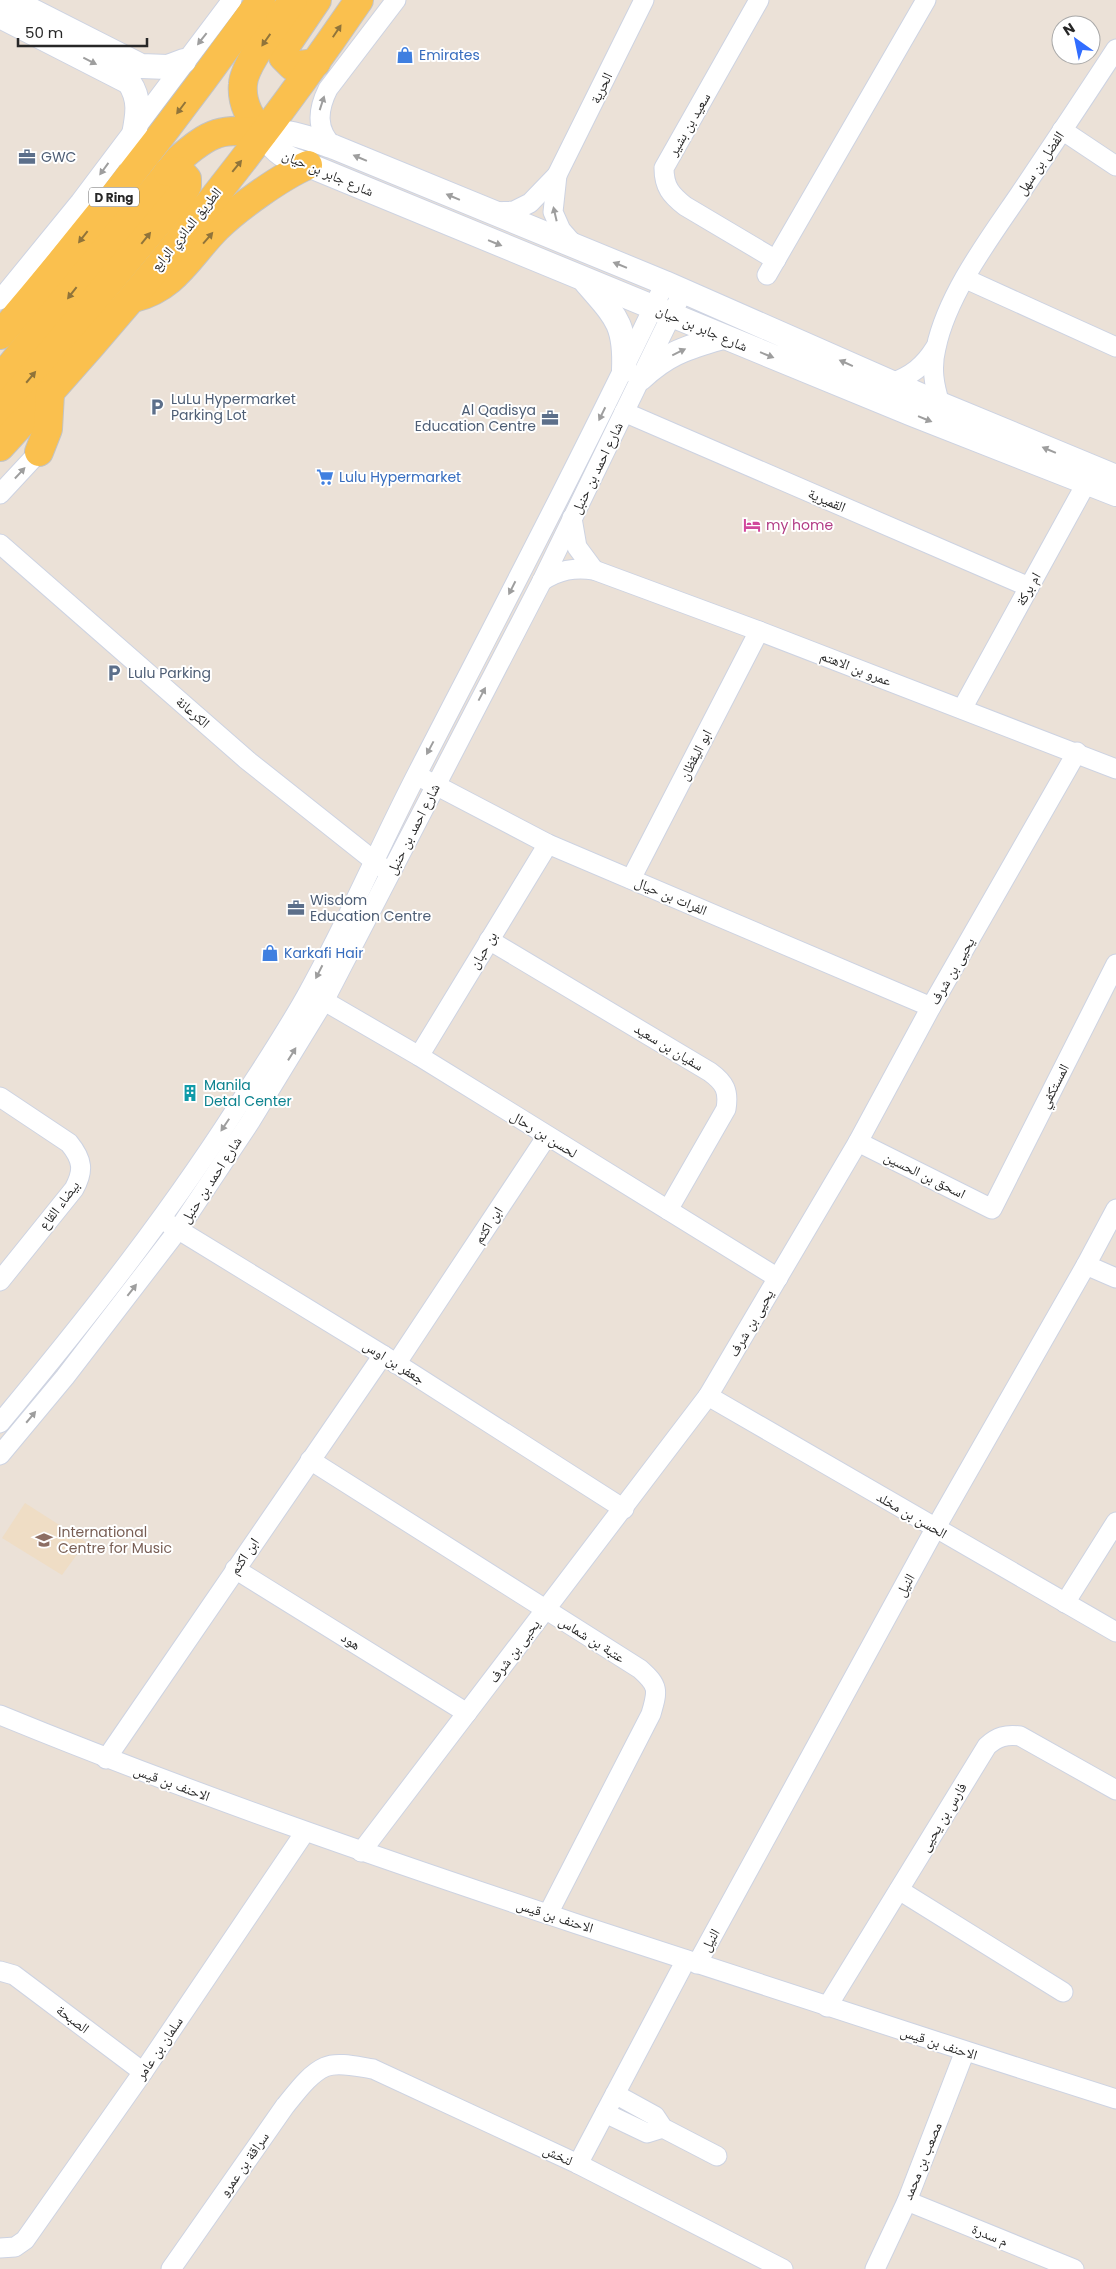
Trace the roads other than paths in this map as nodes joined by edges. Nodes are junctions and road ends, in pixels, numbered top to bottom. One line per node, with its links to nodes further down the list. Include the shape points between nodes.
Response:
1 (11, 0): 13 (street, via 142,66 168,67)
2 (232, 0): 13 (street, one-way to 13)
3 (261, 0): 21 (main road, D Ring, one-way to 21)
4 (294, 0): 17 (main road, one-way to 17, via 258,52 243,83 246,110)
5 (316, 0): 14 (main road, via 283,50 283,57 292,66)
6 (359, 0): 14 (main road, الطريق الدائري الرابع, one-way to 6)
7 (396, 0): 18 (street, one-way to 7, via 321,130 321,103 328,89)
8 (644, 0): 23 (street, الحرية)
9 (759, 0): 10 (street, سعيد بن بشير, via 664,168 664,183 672,196 771,268)
10 (926, 0)
11 (0, 16): 15 (street, one-way to 15, via 129,82 138,99)
12 (1116, 49): 16 (street, الفضل بن سهل)
13 (184, 61): 15 (street)
14 (316, 63): 17 (main road, الطريق الدائري الرابع)
15 (136, 126): 21 (street, via 131,157); 30 (street, one-way to 30, via 80,202)
16 (1062, 130): 20 (street); 27 (street, الفضل بن سهل)
17 (263, 133): 18 (street, شارع جابر بن حيان, via 293,133); 19 (street, شارع جابر بن حيان, via 279,154); 22 (main road, via 225,130 192,148); 29 (main road, الطريق الدائري الرابع, one-way to 17)
18 (334, 147): 24 (street, شارع جابر بن حيان, one-way to 18)
19 (308, 165): 26 (street, شارع جابر بن حيان, one-way to 26); 29 (main road, one-way to 19, via 159,289 171,280 226,220 285,176)
20 (1116, 166)
21 (133, 172): 32 (main road, D Ring, one-way to 32, via 74,249)
22 (168, 172): 37 (main road, one-way to 37); 42 (main road, one-way to 22, via 182,194 188,179 180,171)
23 (557, 175): 24 (street, الحرية, via 523,208); 25 (street, الحرية, one-way to 23, via 555,219 553,204)
24 (490, 212): 25 (street, شارع جابر بن حيان)
25 (575, 247): 28 (street, شارع جابر بن حيان, one-way to 25)
26 (581, 277): 31 (street, شارع جابر بن حيان); 36 (street, via 622,328)
27 (966, 279): 34 (street, الفضل بن سهل); 35 (street)
28 (674, 287): 31 (street, شارع احمد بن حنبل); 38 (street, شارع جابر بن حيان, one-way to 28)
29 (130, 299): 39 (main road, الطريق الدائري الرابع)
30 (0, 300)
31 (663, 312): 33 (street, شارع جابر بن حيان); 36 (street, شارع احمد بن حنبل)
32 (0, 335)
33 (722, 337): 36 (street, one-way to 33, via 686,348); 45 (street, شارع جابر بن حيان, one-way to 45)
34 (936, 347): 38 (street, الفضل بن سهل, via 918,370); 40 (street, الفضل بن سهل, via 934,386)
35 (1116, 347)
36 (633, 374): 41 (street, شارع احمد بن حنبل); 55 (street, شارع احمد بن حنبل, one-way to 55, via 534,544)
37 (0, 379)
38 (891, 383): 40 (street, شارع جابر بن حيان)
39 (50, 394): 43 (main road, الطريق الدائري الرابع); 44 (main road, via 48,429)
40 (940, 404): 45 (street, شارع جابر بن حيان, one-way to 40)
41 (624, 412): 48 (street, شارع احمد بن حنبل); 52 (street, القميرية)
42 (0, 414)
43 (0, 447)
44 (39, 452): 46 (street, one-way to 44)
45 (1099, 476): 47 (street, شارع جابر بن حيان); 52 (street, ام بركة)
46 (0, 494)
47 (1116, 494)
48 (572, 518): 50 (street, via 577,547); 51 (street, شارع احمد بن حنبل)
49 (0, 544): 62 (street, الكرعانة, via 247,760)
50 (594, 570): 51 (street, عمرو بن الاهتم, via 566,569); 53 (street, عمرو بن الاهتم)
51 (542, 581): 56 (street, شارع احمد بن حنبل, one-way to 51)
52 (1029, 587): 54 (street, ام بركة)
53 (759, 631): 54 (street, عمرو بن الاهتم); 64 (street, ابو اليقظان)
54 (962, 709): 57 (street, عمرو بن الاهتم)
55 (446, 719): 56 (street); 59 (street, شارع احمد بن حنبل, one-way to 59)
56 (464, 727): 60 (street, شارع احمد بن حنبل)
57 (1077, 752): 58 (street, عمرو بن الاهتم); 68 (street, يحيى بن شرف)
58 (1116, 769)
59 (416, 775): 60 (street, الفرات بن حيال); 62 (street, شارع احمد بن حنبل)
60 (435, 784): 61 (street, الفرات بن حيال); 63 (street, شارع احمد بن حنبل)
61 (548, 844): 64 (street, الفرات بن حيال); 65 (street, بن حبان)
62 (375, 861): 63 (street, الكرعانة); 67 (street, شارع احمد بن حنبل, one-way to 67)
63 (390, 874): 67 (street, شارع احمد بن حنبل)
64 (631, 879): 68 (street, الفرات بن حيال)
65 (489, 940): 69 (street, بن حبان); 75 (street, سفيان بن سعيد, via 710,1072 726,1088 726,1109)
66 (1116, 964): 73 (street, المستكفي)
67 (317, 996): 69 (street, لحسن بن رحال); 76 (street, شارع احمد بن حنبل, one-way to 76, via 248,1090); 77 (street, شارع احمد بن حنبل, one-way to 67, via 250,1122)
68 (931, 1007): 72 (street, يحيى بن شرف)
69 (419, 1056): 71 (street, لحسن بن رحال)
70 (0, 1097): 81 (street, بيضاء القاع, via 69,1143 82,1164 74,1189)
71 (547, 1136): 75 (street, لحسن بن رحال); 82 (street, ابن اكثم)
72 (858, 1142): 73 (street, اسحق بن الحسين); 79 (street, يحيى بن شرف)
73 (992, 1209)
74 (1116, 1209): 78 (street, النيل)
75 (668, 1210): 79 (street, لحسن بن رحال)
76 (161, 1219): 77 (street, جعفر بن اوس); 84 (street, شارع احمد بن حنبل)
77 (178, 1230): 82 (street, جعفر بن اوس); 85 (street, شارع احمد بن حنبل, one-way to 77, via 65,1377)
78 (1086, 1265): 80 (street); 89 (street, النيل)
79 (778, 1278): 83 (street, يحيى بن شرف)
80 (1116, 1278)
81 (0, 1281)
82 (390, 1359): 86 (street, ابن اكثم); 87 (street, جعفر بن اوس)
83 (708, 1396): 87 (street, يحيى بن شرف); 89 (street, الحسن بن مخلد)
84 (0, 1424)
85 (0, 1455)
86 (310, 1460): 90 (street, ابن اكثم); 92 (street, عتبة بن شماس)
87 (624, 1509): 92 (street, يحيى بن شرف)
88 (1116, 1522): 91 (street)
89 (935, 1529): 91 (street, الحسن بن مخلد); 102 (street, النيل)
90 (236, 1569): 94 (street, هود); 96 (street, ابن اكثم)
91 (1066, 1603): 93 (street, الحسن بن مخلد)
92 (546, 1610): 94 (street, يحيى بن شرف); 101 (street, عتبة بن شماس, via 640,1669 654,1681 656,1696 651,1714)
93 (1116, 1632)
94 (467, 1713): 99 (street, يحيى بن شرف)
95 (0, 1715): 96 (street, الاحنف بن قيس)
96 (106, 1759): 98 (street, الاحنف بن قيس)
97 (1114, 1784): 100 (street, فارس بن يحيى, via 1020,1736 993,1740)
98 (305, 1832): 99 (street, الاحنف بن قيس); 108 (street, سلمان بن عامر)
99 (361, 1852): 101 (street, الاحنف بن قيس)
100 (899, 1890): 104 (street); 105 (street, فارس بن يحيى)
101 (548, 1914): 102 (street, الاحنف بن قيس)
102 (692, 1962): 105 (street, الاحنف بن قيس); 109 (street, النيل)
103 (0, 1971): 108 (street, الصبحة, via 14,1975)
104 (1063, 1992)
105 (827, 2007): 106 (street, الاحنف بن قيس)
106 (965, 2051): 110 (street, الاحنف بن قيس); 115 (street, مصعب بن محمد)
107 (325, 2066): 114 (street, لنخش, via 350,2065 373,2069); 117 (street, سراقة بن عمرو, via 304,2083 285,2106)
108 (143, 2072): 116 (street, سلمان بن عامر, via 25,2240 15,2247)
109 (615, 2094): 111 (street, النيل); 112 (street, via 655,2116)
110 (1116, 2099)
111 (605, 2113): 112 (street, via 648,2133); 114 (street, النيل)
112 (663, 2128): 113 (street)
113 (717, 2156)
114 (578, 2164): 118 (street, لنخش)
115 (907, 2201): 119 (street, مصعب بن محمد); 120 (street, م سدرة)
116 (0, 2248)
117 (171, 2269)
118 (783, 2269)
119 (875, 2269)
120 (1074, 2269)

